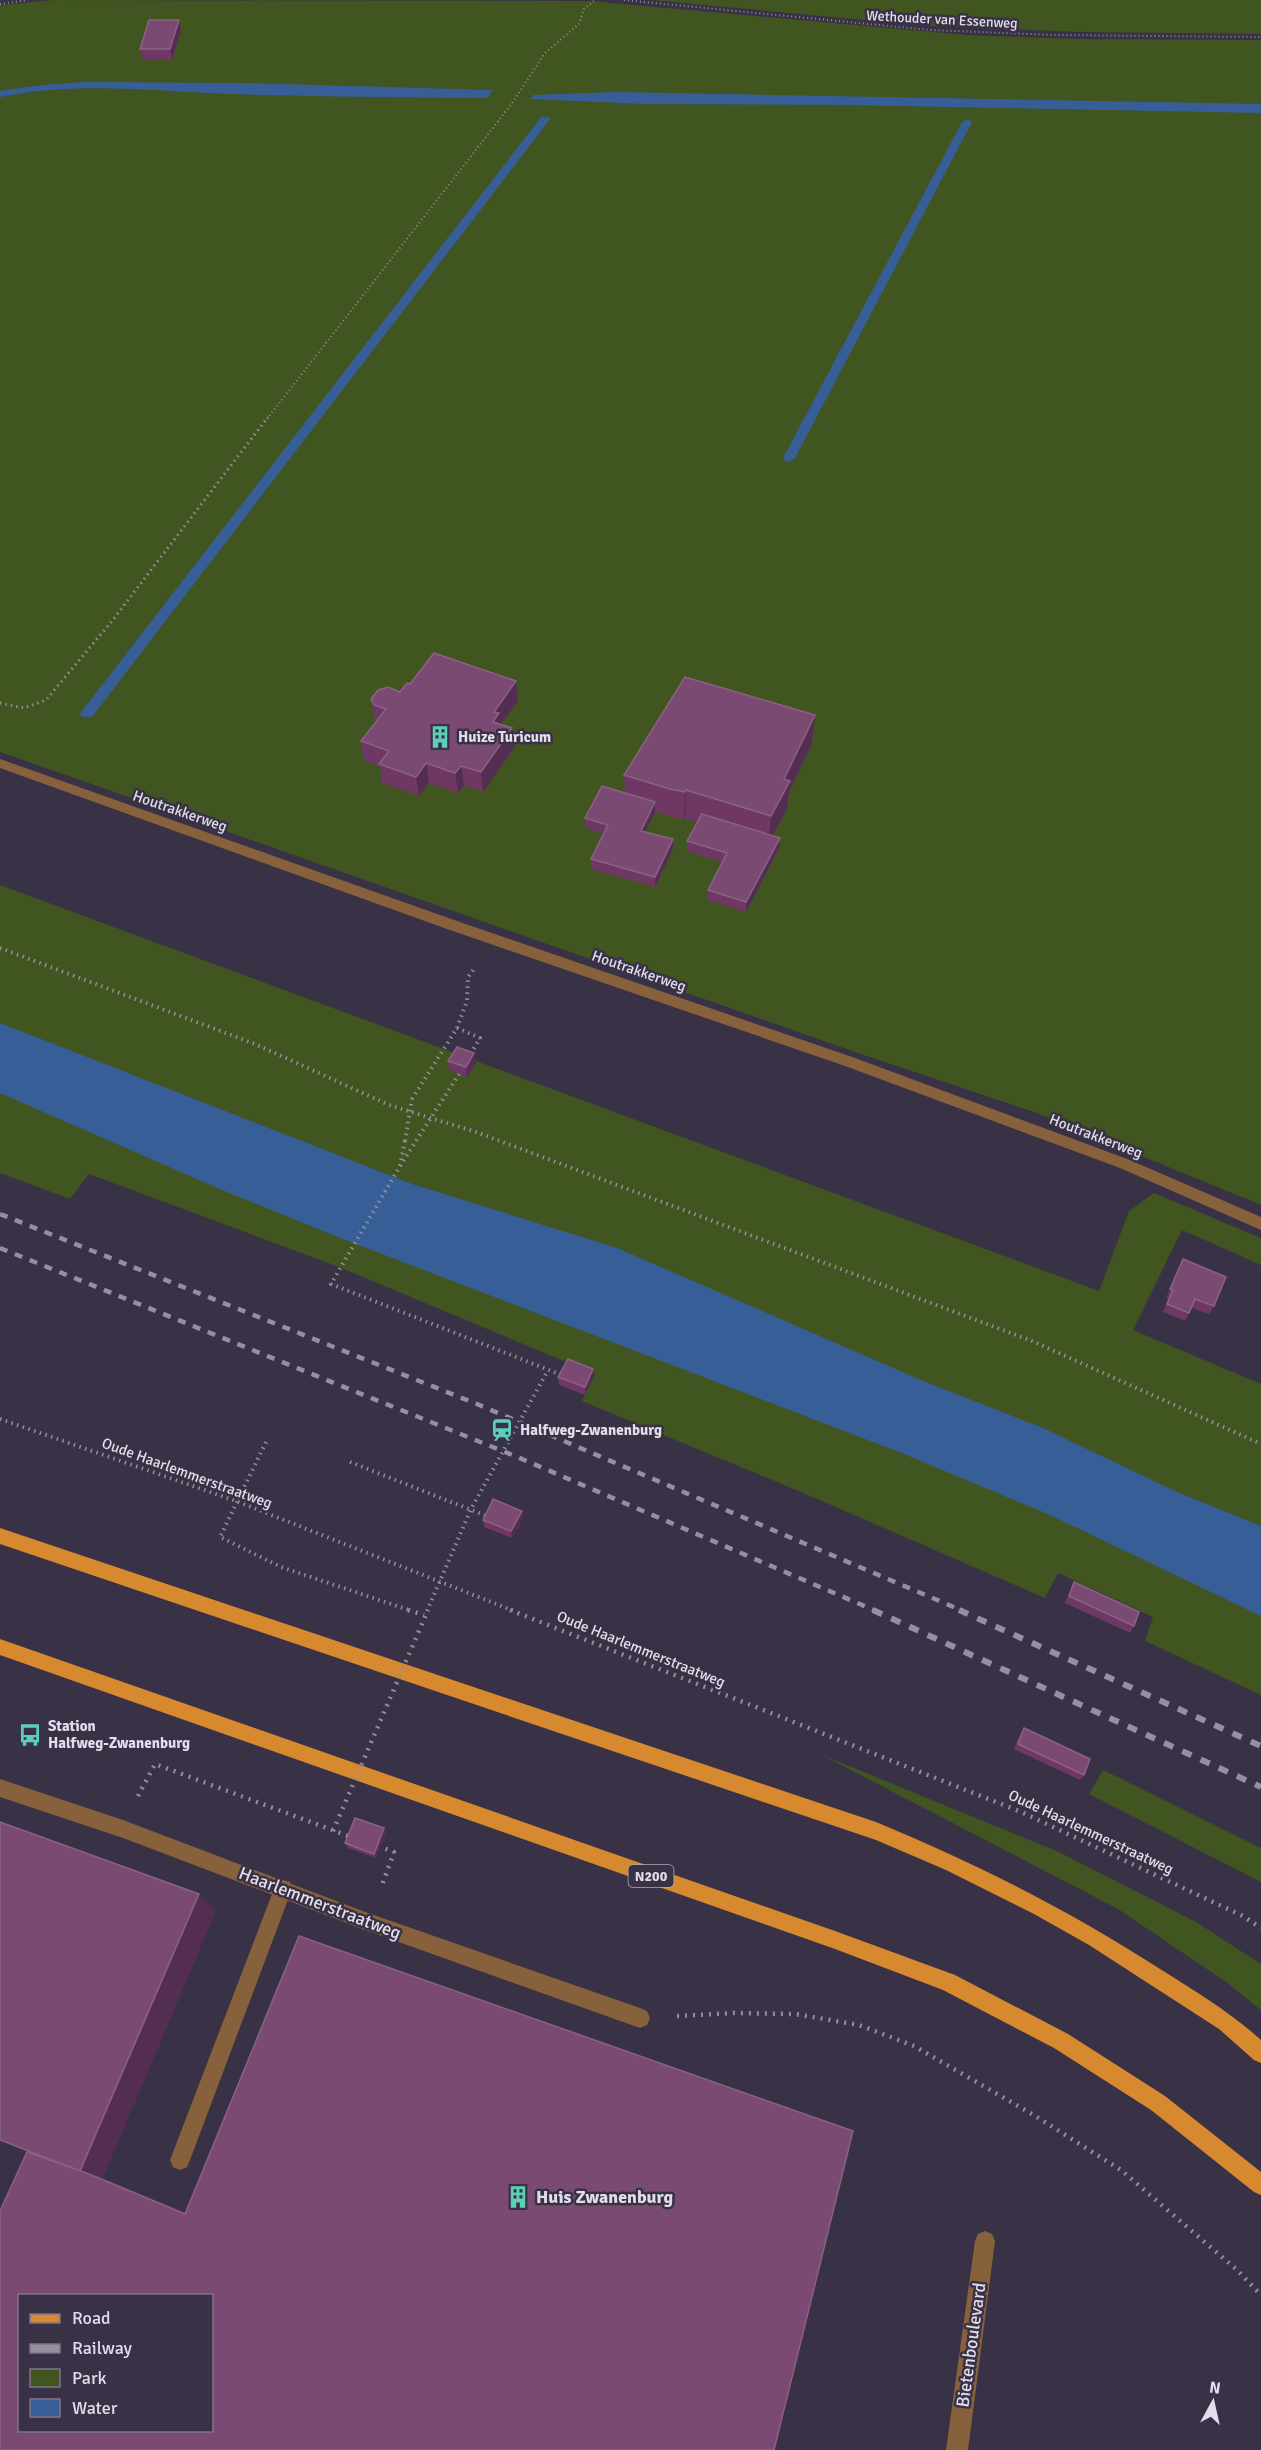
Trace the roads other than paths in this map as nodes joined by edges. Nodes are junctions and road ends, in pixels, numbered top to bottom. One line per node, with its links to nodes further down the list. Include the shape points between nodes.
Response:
1 (0, 763): 2 (street, Houtrakkerweg, via 894,1078 1125,1164)
2 (1261, 1224)
3 (0, 1536): 8 (main road, via 876,1831 953,1863 1086,1933 1226,2022)
4 (0, 1647): 10 (main road, N200, via 948,1982 1061,2041 1158,2103)
5 (0, 1788): 6 (street, Haarlemmerstraatweg)
6 (283, 1889): 7 (street, Haarlemmerstraatweg); 9 (street)
7 (640, 2018)
8 (1261, 2053)
9 (180, 2160)
10 (1261, 2185)
11 (985, 2241): 12 (street, Bietenboulevard)
12 (957, 2450)

